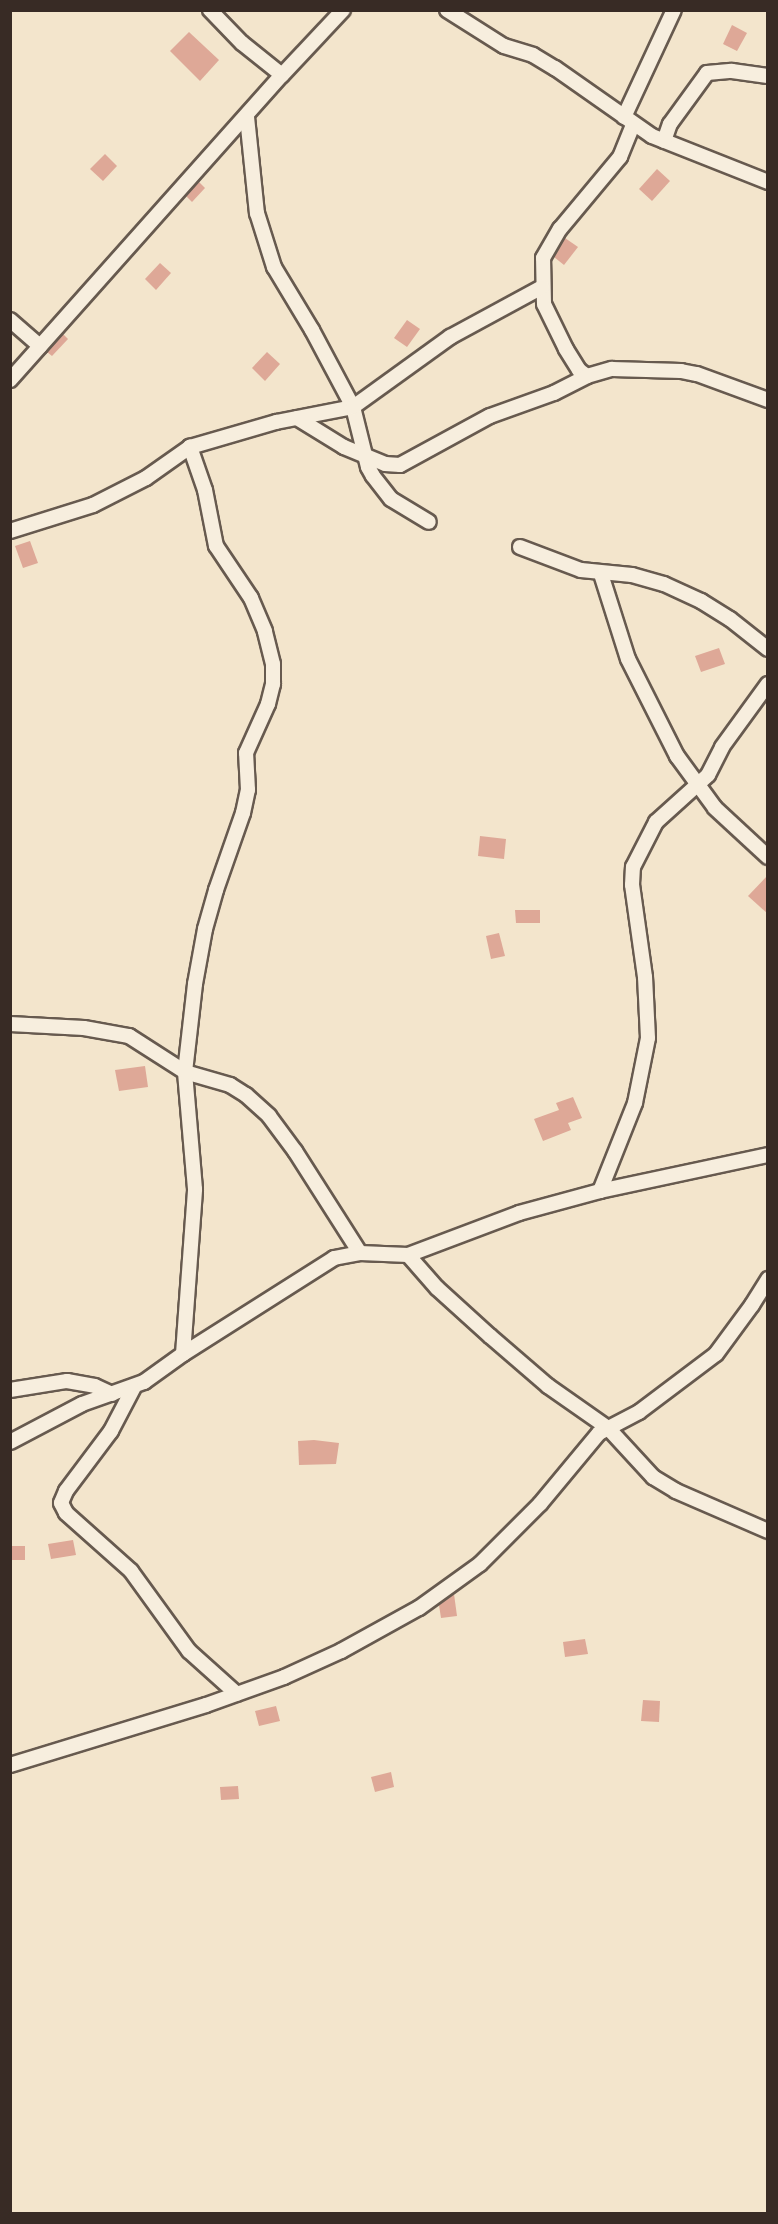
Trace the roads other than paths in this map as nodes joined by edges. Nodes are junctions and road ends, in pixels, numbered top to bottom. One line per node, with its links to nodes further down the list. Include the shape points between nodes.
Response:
1 (210, 10): 5 (street, via 242,43)
2 (343, 10): 5 (street)
3 (447, 10): 8 (street, via 504,46 533,55 555,68)
4 (674, 10): 8 (street)
5 (282, 75): 7 (street)
6 (768, 76): 9 (street, via 732,70 707,73 670,124)
7 (247, 117): 13 (street); 17 (street, via 257,213 267,247 282,283)
8 (628, 120): 9 (street); 11 (street, via 620,157 546,250)
9 (664, 141): 10 (street)
10 (768, 182)
11 (542, 287): 14 (street, via 544,304 566,349); 17 (street, via 440,344)
12 (10, 320): 13 (street)
13 (40, 345): 15 (street)
14 (587, 376): 16 (street, via 612,369 681,371); 20 (street, via 554,393 490,416 405,464 385,464)
15 (10, 380)
16 (768, 400)
17 (353, 407): 18 (street); 20 (street)
18 (297, 418): 19 (street); 20 (street, via 331,440)
19 (190, 447): 22 (street, via 165,466 93,506); 30 (street, via 205,490 216,546 251,598 266,631 273,684 268,704 249,742 248,790 243,813 205,929)
20 (365, 455): 21 (street, via 373,476 391,499)
21 (429, 522)
22 (10, 531)
23 (520, 547): 24 (street, via 568,567)
24 (601, 574): 25 (street, via 632,575 664,584 730,619); 27 (street, via 628,659)
25 (768, 649)
26 (768, 684): 27 (street)
27 (697, 786): 28 (street); 32 (street, via 656,822 633,867 648,1038 635,1103)
28 (768, 857)
29 (10, 1024): 30 (street, via 84,1028 129,1036)
30 (185, 1072): 33 (street, via 230,1085 258,1105 295,1151); 36 (street, via 195,1189)
31 (768, 1155): 32 (street)
32 (600, 1191): 34 (street, via 519,1213)
33 (360, 1253): 34 (street); 36 (street, via 328,1261)
34 (408, 1255): 40 (street, via 437,1288 490,1336 548,1386)
35 (768, 1279): 40 (street, via 716,1354 639,1412)
36 (183, 1354): 37 (street)
37 (134, 1388): 39 (street); 43 (street, via 111,1431 61,1503 72,1519 131,1571 189,1651)
38 (10, 1390): 39 (street, via 67,1381)
39 (112, 1394): 41 (street, via 82,1404)
40 (608, 1428): 42 (street, via 653,1477); 43 (street, via 590,1442 540,1504 480,1564 437,1596 341,1651)
41 (10, 1442)
42 (768, 1531)
43 (237, 1694): 44 (street)
44 (10, 1765)

